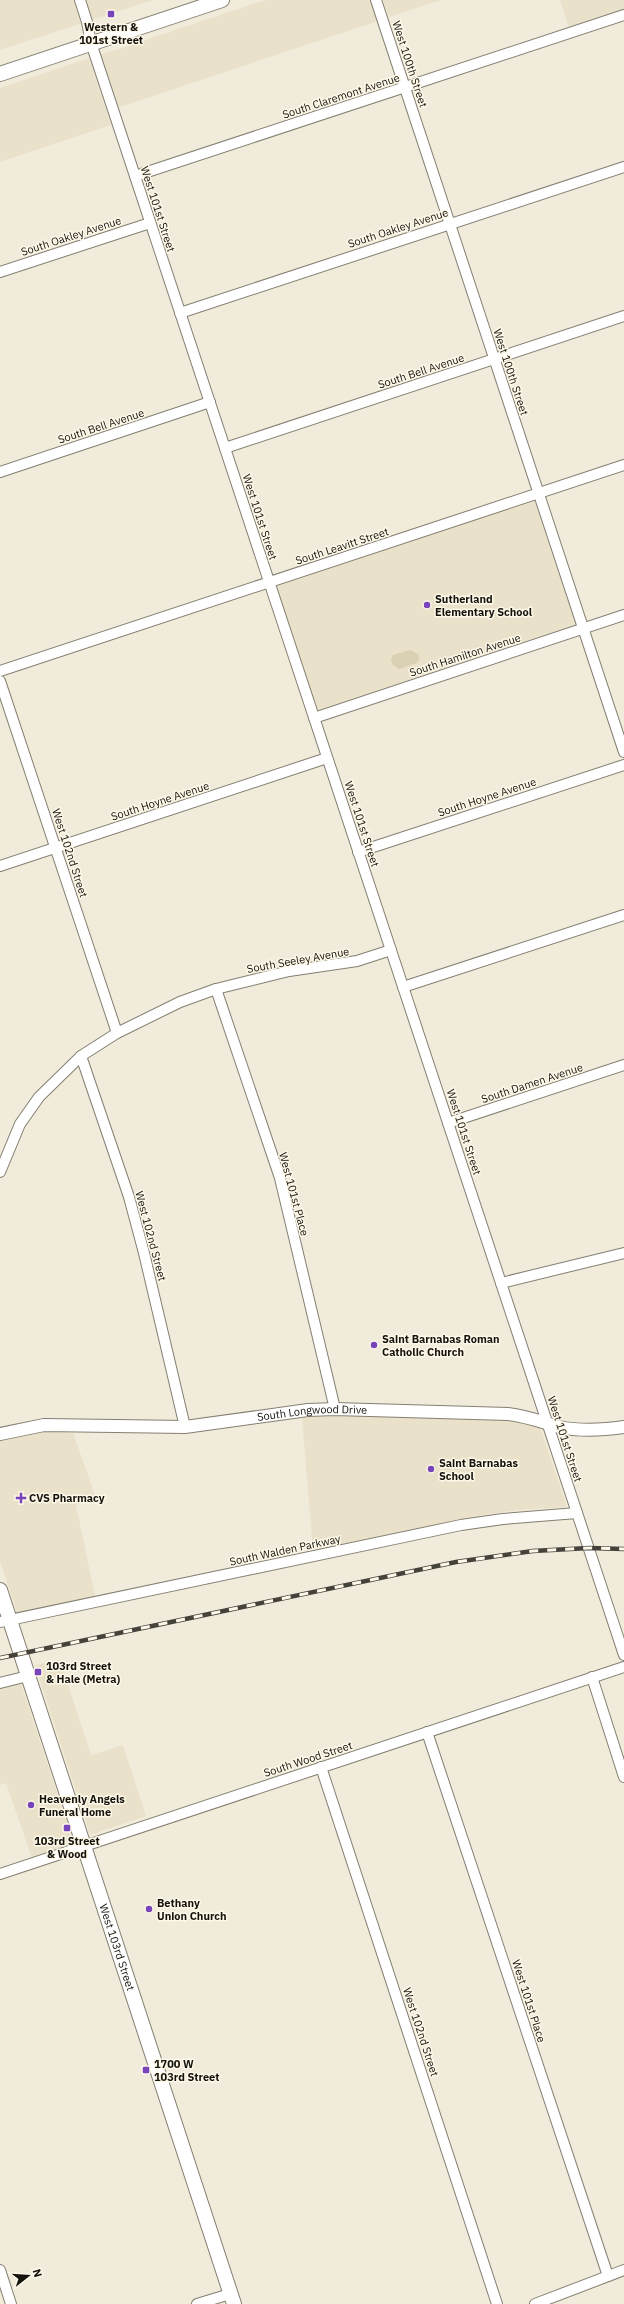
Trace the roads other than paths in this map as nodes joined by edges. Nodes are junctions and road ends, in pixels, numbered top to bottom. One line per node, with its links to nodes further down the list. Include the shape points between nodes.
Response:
1 (80, 0): 5 (street, West 101st Street)
2 (222, 0): 5 (main road)
3 (376, 0): 7 (street, West 100th Street)
4 (624, 16): 7 (street, South Claremont Avenue)
5 (91, 43): 6 (main road); 9 (street, West 101st Street)
6 (0, 74)
7 (405, 87): 9 (street, South Claremont Avenue); 11 (street, West 100th Street)
8 (624, 166): 11 (street, South Oakley Avenue)
9 (135, 176): 10 (street, West 101st Street)
10 (150, 223): 12 (street, South Oakley Avenue); 13 (street, West 101st Street)
11 (450, 224): 13 (street, South Oakley Avenue); 15 (street, West 100th Street)
12 (0, 272)
13 (180, 313): 16 (street, West 101st Street)
14 (624, 316): 15 (street, South Bell Avenue)
15 (494, 359): 17 (street, South Bell Avenue); 20 (street, West 100th Street)
16 (210, 402): 17 (street, West 101st Street); 19 (street, South Bell Avenue)
17 (225, 448): 21 (street, West 101st Street)
18 (624, 465): 20 (street, South Leavitt Street)
19 (0, 472)
20 (539, 494): 21 (street, South Leavitt Street); 23 (street, West 100th Street)
21 (269, 582): 24 (street, South Leavitt Street); 26 (street, West 101st Street)
22 (624, 615): 23 (street, South Hamilton Avenue)
23 (583, 629): 26 (street, South Hamilton Avenue); 27 (street, West 100th Street)
24 (0, 671)
25 (0, 680): 30 (street, West 102nd Street)
26 (314, 718): 28 (street, West 101st Street)
27 (624, 752)
28 (327, 758): 30 (street, South Hoyne Avenue); 31 (street, West 101st Street)
29 (624, 765): 31 (street, South Hoyne Avenue)
30 (55, 848): 32 (street, South Hoyne Avenue); 37 (street, West 102nd Street)
31 (358, 852): 34 (street, West 101st Street)
32 (0, 866)
33 (624, 915): 35 (street)
34 (391, 950): 35 (street, West 101st Street); 36 (street, South Seeley Avenue, via 357,961 288,971)
35 (403, 987): 40 (street, West 101st Street)
36 (216, 989): 37 (street, South Seeley Avenue, via 180,1002); 44 (street, West 101st Place, via 280,1178)
37 (117, 1033): 38 (street, South Seeley Avenue)
38 (81, 1056): 41 (street, South Seeley Avenue, via 39,1097 23,1119); 46 (street, West 102nd Street, via 129,1197)
39 (624, 1065): 40 (street, South Damen Avenue)
40 (448, 1123): 43 (street, West 101st Street)
41 (0, 1172)
42 (624, 1253): 43 (street)
43 (501, 1283): 45 (street, West 101st Street)
44 (334, 1408): 45 (street, South Longwood Drive, via 508,1414); 46 (street, South Longwood Drive)
45 (548, 1423): 47 (street, South Longwood Drive, via 561,1427 589,1429); 49 (street, West 101st Street)
46 (185, 1427): 48 (street, South Longwood Drive, via 44,1425)
47 (624, 1427)
48 (0, 1434)
49 (577, 1513): 51 (street, South Walden Parkway, via 503,1518 460,1525); 52 (street, West 101st Street)
50 (0, 1590): 51 (main road, West 103rd Street)
51 (5, 1621): 54 (main road, West 103rd Street)
52 (624, 1655)
53 (624, 1667): 55 (street, South Wood Street)
54 (28, 1676): 56 (street); 60 (main road, West 103rd Street)
55 (592, 1677): 57 (street, South Wood Street); 59 (street)
56 (0, 1683)
57 (427, 1732): 58 (street, South Wood Street); 64 (street, West 101st Place)
58 (321, 1767): 60 (street, South Wood Street); 68 (street, West 102nd Street)
59 (624, 1777)
60 (84, 1846): 61 (street, South Wood Street); 65 (main road, West 103rd Street)
61 (0, 1874)
62 (0, 2270): 66 (street)
63 (624, 2270): 64 (street)
64 (608, 2276): 69 (street)
65 (232, 2299): 67 (street)
66 (11, 2304)
67 (198, 2304)
68 (497, 2304)
69 (535, 2304)

